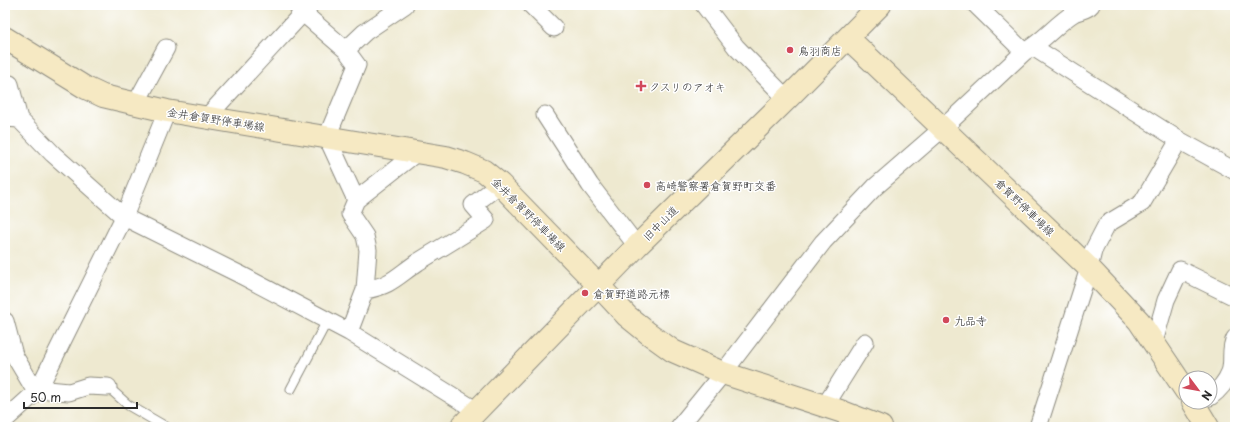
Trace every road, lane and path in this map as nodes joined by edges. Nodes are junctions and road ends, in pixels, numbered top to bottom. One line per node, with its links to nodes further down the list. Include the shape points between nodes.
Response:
1 (405, 5): 13 (street, via 365,32)
2 (531, 5): 8 (street)
3 (704, 5): 15 (street, via 736,47)
4 (880, 5): 10 (main road, 旧中山道)
5 (976, 5): 12 (street)
6 (1091, 5): 12 (street, via 1075,13)
7 (303, 7): 13 (street); 19 (street)
8 (554, 28)
9 (5, 38): 16 (main road, 金井倉賀野停車場線, via 86,88 103,96)
10 (848, 38): 15 (main road, 旧中山道); 21 (main road, 倉賀野停車場線)
11 (166, 48): 16 (street)
12 (1028, 49): 21 (street); 23 (street)
13 (346, 50): 22 (street, via 357,65)
14 (10, 84): 20 (street)
15 (787, 99): 29 (main road, 旧中山道)
16 (135, 104): 17 (main road, 金井倉賀野停車場線)
17 (167, 111): 19 (main road, 金井倉賀野停車場線); 28 (street)
18 (545, 115): 29 (street, via 590,185)
19 (207, 117): 22 (main road, 金井倉賀野停車場線)
20 (12, 118): 28 (street)
21 (943, 128): 30 (main road, 倉賀野停車場線); 40 (street, via 875,186 823,242)
22 (327, 137): 24 (main road, 金井倉賀野停車場線); 27 (street)
23 (1179, 140): 25 (street); 30 (street, via 1142,203 1107,224 1093,251)
24 (416, 153): 26 (main road, 金井倉賀野停車場線, via 446,157 465,163 484,171); 27 (street)
25 (1235, 171)
26 (500, 184): 31 (main road, 金井倉賀野停車場線); 32 (street, via 473,205 486,220 390,282 379,288)
27 (356, 200): 32 (street, via 350,214 365,236 368,250)
28 (124, 217): 35 (street); 43 (street)
29 (637, 246): 31 (main road, 旧中山道)
30 (1089, 268): 39 (main road, 倉賀野停車場線, via 1139,321); 54 (street)
31 (599, 286): 40 (main road, 金井倉賀野停車場線, via 627,316 660,343); 48 (main road, 旧中山道)
32 (365, 290): 36 (street)
33 (1235, 297): 39 (street, via 1180,270 1166,300)
34 (5, 321): 43 (street, via 14,355)
35 (327, 321): 36 (street); 44 (lane)
36 (349, 332): 48 (street)
37 (1235, 338): 45 (street, via 1232,344 1230,372)
38 (865, 342): 46 (street)
39 (1154, 342): 41 (main road, 倉賀野停車場線)
40 (723, 373): 46 (main road, 金井倉賀野停車場線); 52 (street)
41 (1178, 374)
42 (108, 387): 43 (street, via 88,386 69,392); 50 (lane, via 128,405)
43 (38, 389): 49 (street)
44 (291, 389)
45 (1218, 390)
46 (825, 406): 53 (main road, 金井倉賀野停車場線)
47 (1202, 410): 55 (main road, 倉賀野停車場線)
48 (477, 411): 51 (main road, 旧中山道)
49 (5, 420)
50 (166, 427)
51 (461, 427)
52 (679, 427)
53 (881, 427)
54 (1038, 427)
55 (1208, 427)

